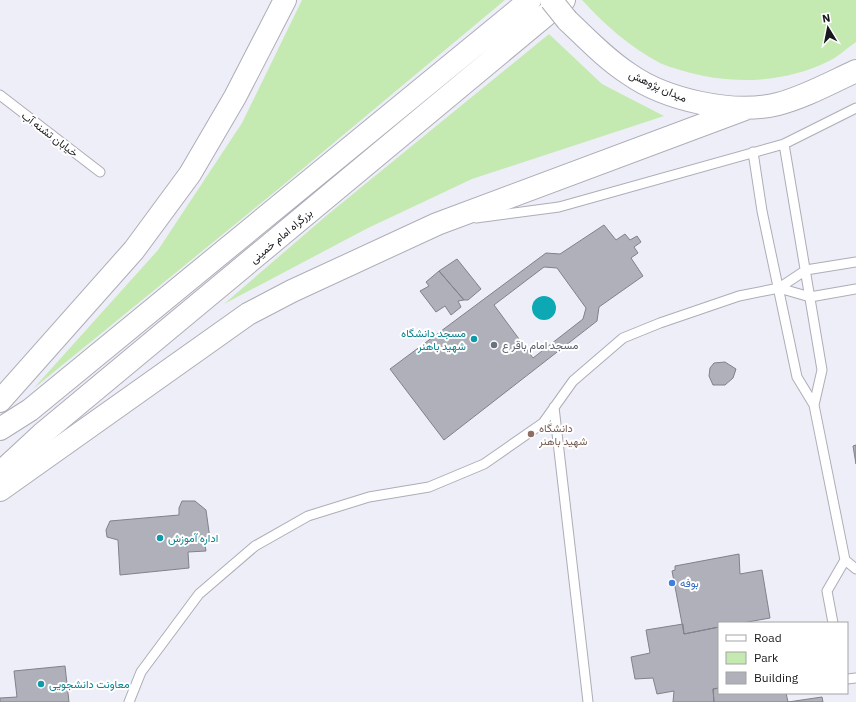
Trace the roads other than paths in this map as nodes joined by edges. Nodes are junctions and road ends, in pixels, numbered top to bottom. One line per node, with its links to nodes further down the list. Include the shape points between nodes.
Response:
1 (285, 0): 18 (main road, via 235,97 190,174 134,250)
2 (530, 0): 21 (main road, via 30,410)
3 (552, 0): 4 (main road, میدان پژوهش, bridge)
4 (566, 10): 8 (main road, میدان پژوهش, via 607,58 630,76 688,100); 22 (main road, بزرگراه امام خمینی, via 42,434)
5 (856, 71): 8 (main road, میدان پژوهش, via 810,94 778,104)
6 (0, 95): 11 (lane, خیابان تشنه آب)
7 (856, 108): 9 (lane)
8 (744, 109): 12 (main road)
9 (784, 144): 10 (lane); 14 (lane)
10 (753, 152): 12 (lane, via 559,207); 15 (lane, via 762,210)
11 (100, 172)
12 (437, 224): 23 (main road, via 248,314)
13 (856, 262): 14 (lane)
14 (806, 270): 15 (lane); 17 (lane)
15 (779, 288): 17 (lane); 19 (lane, via 797,377); 20 (lane, via 739,296 623,338 573,381)
16 (856, 289): 17 (lane)
17 (810, 297): 19 (lane, via 822,370)
18 (0, 400)
19 (814, 405): 24 (lane)
20 (554, 407): 27 (lane, via 543,423 484,464 429,487 369,497 308,516 255,546 199,594 141,672); 28 (lane)
21 (0, 430)
22 (0, 473)
23 (0, 490)
24 (845, 560): 25 (lane); 26 (lane, via 827,591)
25 (856, 569)
26 (833, 622)
27 (129, 702)
28 (588, 702)

